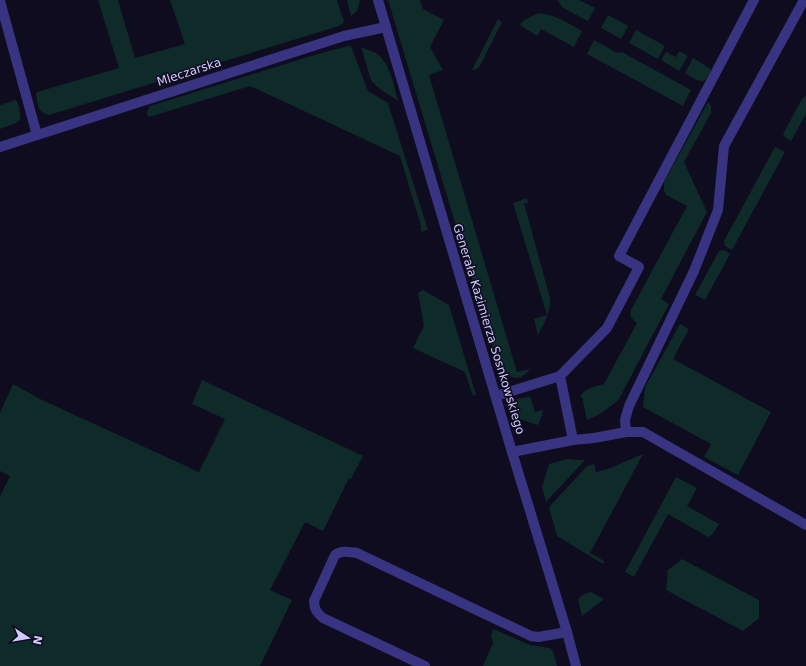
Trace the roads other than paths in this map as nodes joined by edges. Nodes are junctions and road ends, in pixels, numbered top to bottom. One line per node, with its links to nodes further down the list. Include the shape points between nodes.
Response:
1 (378, 0): 5 (street, Generała Kazimierza Sosnkowskiego)
2 (754, 0): 8 (street, via 619,256 640,267 607,328)
3 (804, 0): 10 (street, via 724,146 718,210 694,271 629,406 625,420)
4 (0, 1): 6 (street)
5 (386, 27): 6 (street, Mleczarska, via 344,36); 9 (street, Generała Kazimierza Sosnkowskiego)
6 (37, 135): 7 (street, Mleczarska)
7 (0, 146)
8 (560, 376): 9 (street); 11 (street)
9 (496, 396): 12 (street, Generała Kazimierza Sosnkowskiego)
10 (626, 432): 11 (street); 13 (street, via 643,432)
11 (573, 440): 12 (street)
12 (512, 452): 14 (street, Generała Kazimierza Sosnkowskiego)
13 (806, 525)
14 (566, 632): 15 (street, via 531,636 357,553 345,551 335,555 314,601 317,613); 16 (street, Generała Kazimierza Sosnkowskiego)
15 (425, 666)
16 (576, 666)

